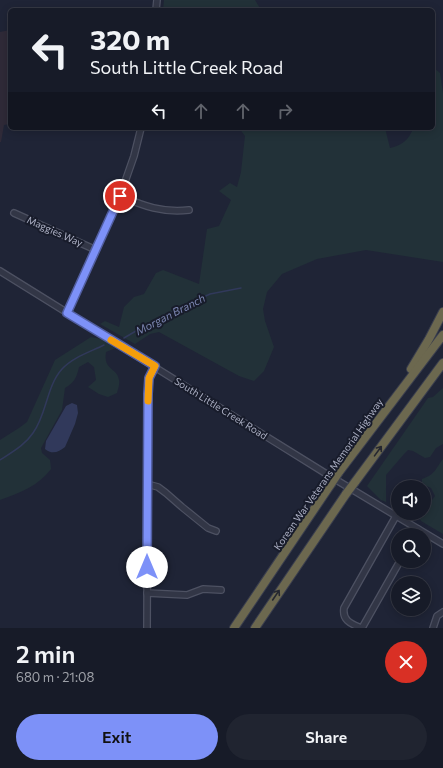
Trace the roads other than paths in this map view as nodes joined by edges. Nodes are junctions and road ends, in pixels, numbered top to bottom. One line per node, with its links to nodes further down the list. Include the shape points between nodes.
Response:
1 (140, 130): 2 (street)
2 (120, 196): 3 (street, via 153,209); 5 (street)
3 (189, 210)
4 (14, 213): 5 (street, Maggies Way)
5 (96, 250): 8 (street)
6 (0, 271): 8 (street, South Little Creek Road)
7 (443, 312): 12 (highway)
8 (67, 313): 11 (street, South Little Creek Road)
9 (443, 335): 12 (highway, Korean War Veterans Memorial Highway)
10 (443, 364): 27 (highway, one-way to 10, bridge, via 346,494)
11 (155, 366): 13 (street, via 148,386); 14 (street, South Little Creek Road)
12 (383, 414): 26 (highway, Korean War Veterans Memorial Highway, bridge, via 339,472)
13 (148, 484): 18 (street, via 158,487); 23 (street)
14 (391, 513)
15 (394, 520): 28 (street, via 344,608 346,620)
16 (403, 520): 17 (street, South Little Creek Road)
17 (416, 528)
18 (216, 532)
19 (431, 537): 20 (street, South Little Creek Road)
20 (443, 544)
21 (396, 568): 28 (street)
22 (221, 590): 23 (street, via 203,589 187,595)
23 (147, 593): 25 (street)
24 (443, 612): 29 (street, via 438,616)
25 (147, 628)
26 (234, 628)
27 (255, 628)
28 (362, 628)
29 (433, 628)

